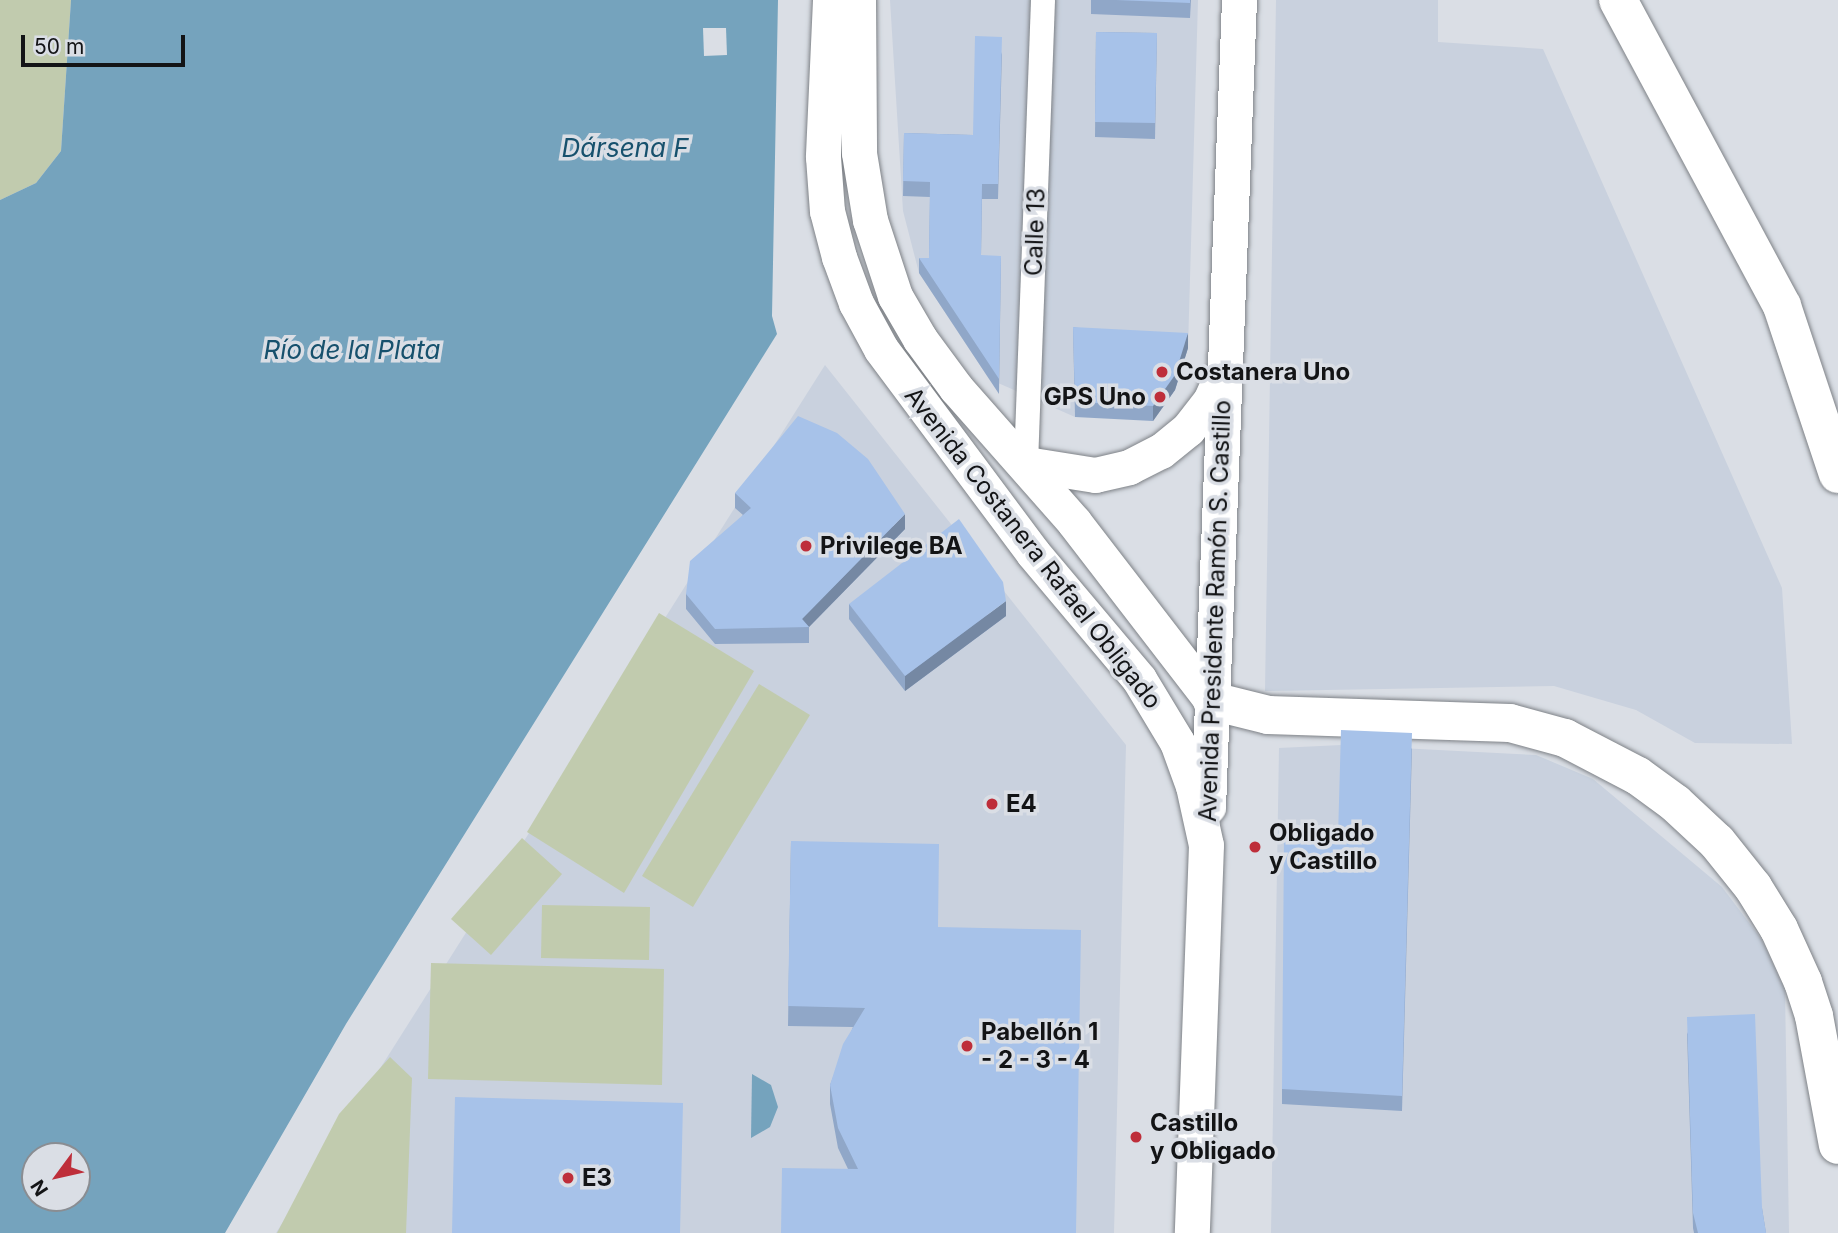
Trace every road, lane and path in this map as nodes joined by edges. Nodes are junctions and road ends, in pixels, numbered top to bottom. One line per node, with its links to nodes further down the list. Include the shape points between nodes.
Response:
1 (830, 0): 10 (main road, Avenida Costanera Rafael Obligado, via 823,157 828,211 856,303 881,349 1033,553 1146,689 1177,742)
2 (858, 0): 7 (main road, Avenida Costanera Rafael Obligado, via 859,153 880,256 895,296 933,359)
3 (1043, 0): 7 (street, Calle 13)
4 (1239, 0): 6 (main road, Avenida Presidente Ramón S. Castillo)
5 (1618, 0): 8 (highway, via 1782,306)
6 (1225, 369): 7 (main road, via 1210,401 1188,429 1161,451 1129,467 1095,475); 9 (main road, Avenida Presidente Ramón S. Castillo)
7 (1026, 464): 9 (main road, Avenida Costanera Rafael Obligado)
8 (1838, 474)
9 (1212, 701): 10 (main road, Avenida Presidente Ramón S. Castillo); 11 (highway, via 1268,715 1510,723 1565,738 1639,776 1717,842 1779,929 1814,1016)
10 (1206, 845): 12 (main road, Avenida Costanera Rafael Obligado)
11 (1838, 1145)
12 (1192, 1233)

